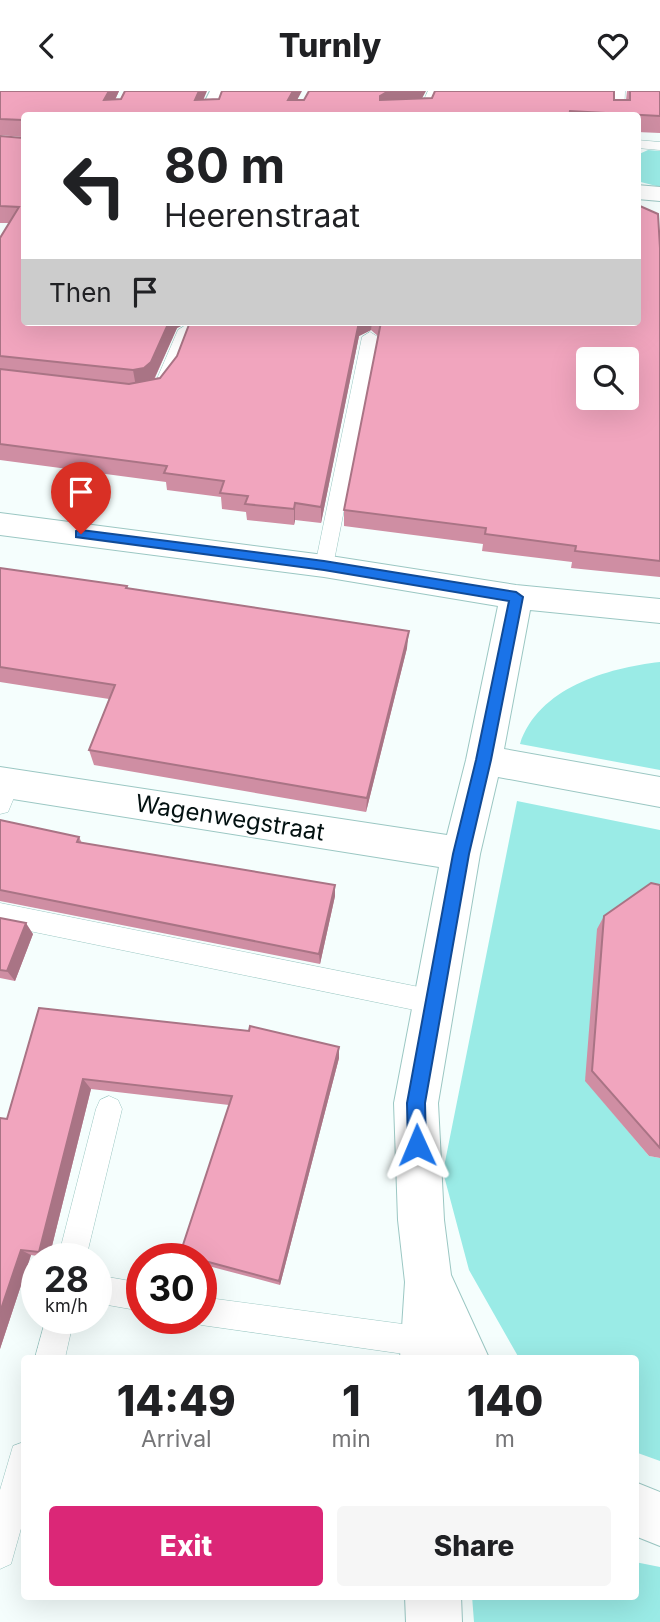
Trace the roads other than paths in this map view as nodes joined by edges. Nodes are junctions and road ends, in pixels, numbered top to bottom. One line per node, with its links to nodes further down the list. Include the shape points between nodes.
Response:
1 (220, 91): 4 (street)
2 (434, 91): 5 (lane, via 426,109)
3 (619, 91): 6 (lane)
4 (210, 112)
5 (406, 112)
6 (618, 112)
7 (641, 144): 8 (lane)
8 (660, 146)
9 (641, 192): 10 (street)
10 (660, 194)
11 (186, 330): 13 (lane, via 163,383 153,392)
12 (370, 337): 15 (lane)
13 (136, 395)
14 (0, 524): 15 (street)
15 (324, 566): 16 (street)
16 (516, 597): 17 (street); 18 (street)
17 (660, 611)
18 (484, 760): 20 (street); 21 (street)
19 (3, 790): 21 (street, Wagenwegstraat)
20 (660, 792)
21 (461, 854): 23 (street)
22 (0, 914): 23 (lane)
23 (434, 1002): 28 (street, via 416,1103 421,1220)
24 (109, 1109): 25 (lane)
25 (76, 1243)
26 (217, 1314): 28 (lane)
27 (56, 1334): 29 (lane)
28 (438, 1353)
29 (51, 1355)
30 (21, 1469): 33 (lane)
31 (639, 1511): 32 (street)
32 (660, 1519)
33 (0, 1553)
34 (433, 1600): 35 (street)
35 (435, 1622)

